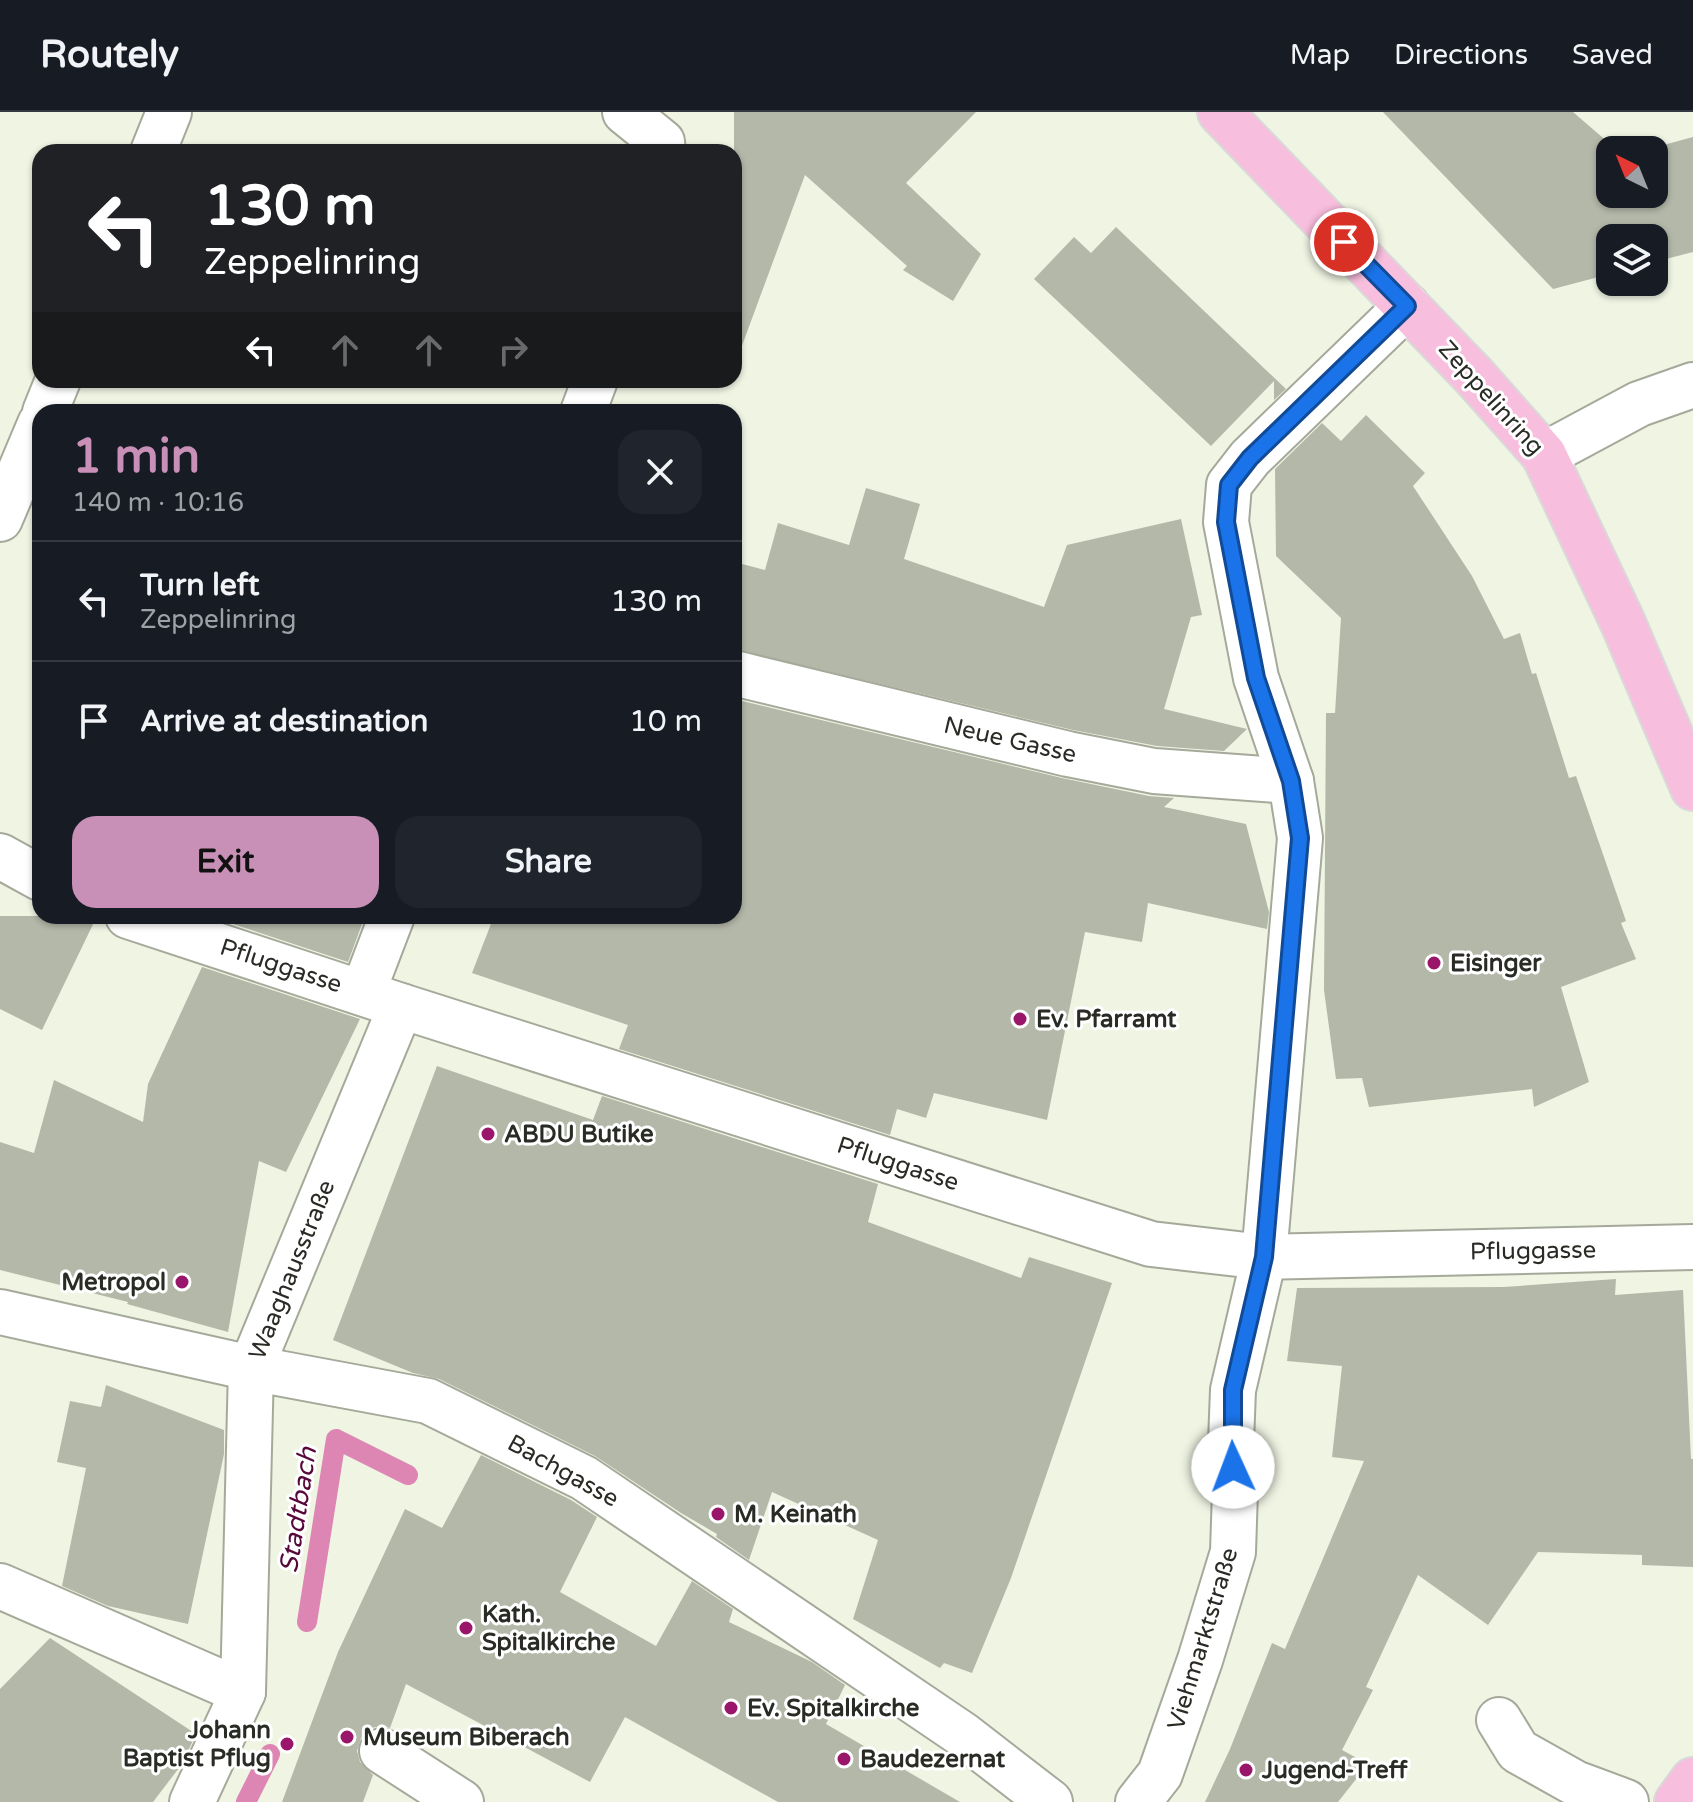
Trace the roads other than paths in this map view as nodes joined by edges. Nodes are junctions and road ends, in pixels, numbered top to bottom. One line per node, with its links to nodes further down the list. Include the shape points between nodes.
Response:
1 (169, 112): 4 (street)
2 (625, 112): 5 (street)
3 (1220, 112): 6 (main road, Zeppelinring)
4 (156, 144)
5 (662, 144)
6 (1407, 306): 9 (main road, Zeppelinring); 12 (street, Viehmarktstraße, via 1250,458 1229,485 1226,522 1256,678)
7 (1693, 385): 9 (street, via 1639,404)
8 (32, 443): 10 (street)
9 (1544, 455): 13 (main road, Zeppelinring)
10 (0, 519)
11 (742, 675): 12 (street, Neue Gasse, via 1154,771)
12 (1291, 781): 20 (street, Viehmarktstraße, via 1300,838)
13 (1693, 788)
14 (0, 856): 15 (street)
15 (32, 874)
16 (152, 924): 18 (street, Pfluggasse)
17 (391, 924): 18 (street, Waaghausstraße)
18 (382, 999): 20 (street, Pfluggasse, via 1151,1244); 22 (street, Waaghausstraße)
19 (1693, 1247): 20 (street, Pfluggasse)
20 (1264, 1257): 31 (street, Viehmarktstraße, via 1233,1390 1233,1552 1160,1774)
21 (0, 1312): 22 (street, Bachgasse)
22 (251, 1368): 24 (street, Waaghausstraße); 30 (street, Bachgasse, via 428,1401 584,1478 962,1734)
23 (0, 1586): 24 (street)
24 (243, 1692): 28 (street, Waaghausstraße)
25 (1499, 1720): 32 (street, via 1518,1751 1575,1783)
26 (382, 1751): 29 (street)
27 (1693, 1780): 33 (main road)
28 (192, 1802)
29 (461, 1802)
30 (1050, 1802)
31 (1138, 1802)
32 (1626, 1802)
33 (1677, 1802)

